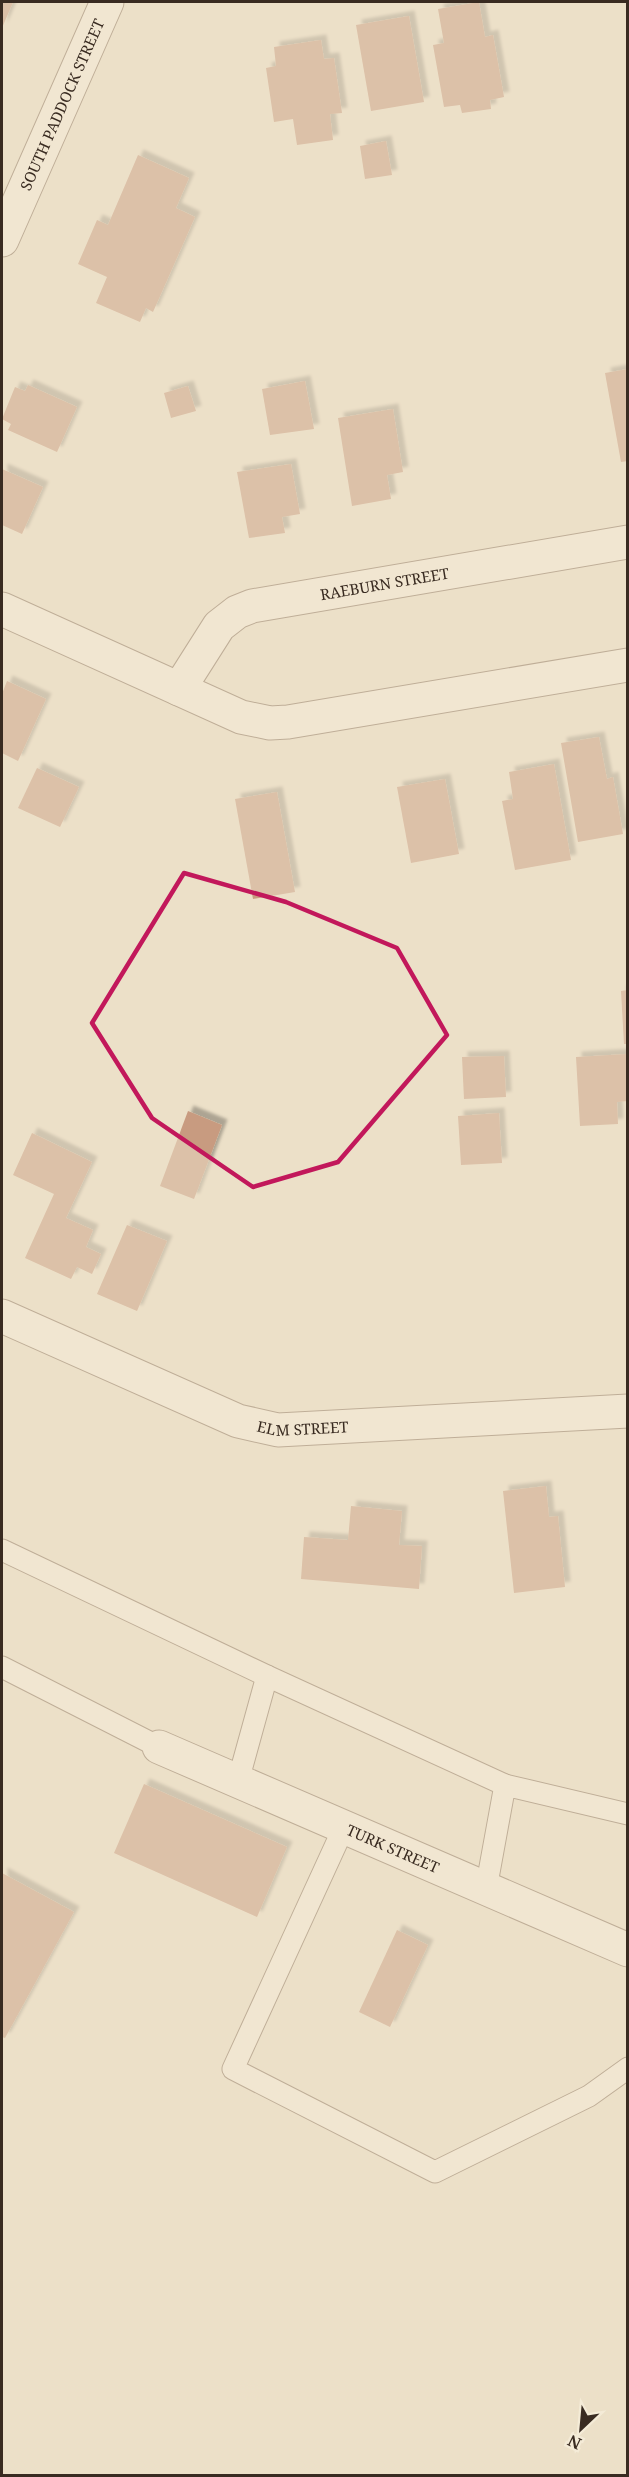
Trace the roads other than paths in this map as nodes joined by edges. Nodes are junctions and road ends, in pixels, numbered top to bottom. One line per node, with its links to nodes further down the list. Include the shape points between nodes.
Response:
1 (107, 2): 2 (street, SOUTH PADDOCK STREET)
2 (2, 240)
3 (627, 542): 6 (street, RAEBURN STREET, via 252,606 219,626)
4 (2, 609): 6 (street)
5 (627, 665): 6 (street, via 270,723 241,717)
6 (179, 689)
7 (2, 1316): 8 (street, ELM STREET, via 238,1421 278,1430)
8 (627, 1411)
9 (2, 1550): 11 (lane)
10 (2, 1667): 12 (lane)
11 (267, 1676): 13 (lane); 14 (lane)
12 (159, 1747): 13 (street, TURK STREET)
13 (238, 1781): 16 (street, TURK STREET)
14 (505, 1785): 15 (lane); 17 (lane)
15 (627, 1814)
16 (344, 1827): 17 (street, TURK STREET); 19 (lane, via 233,2069 435,2172 589,2096)
17 (486, 1889): 18 (street, TURK STREET)
18 (627, 1950)
19 (627, 2067)

